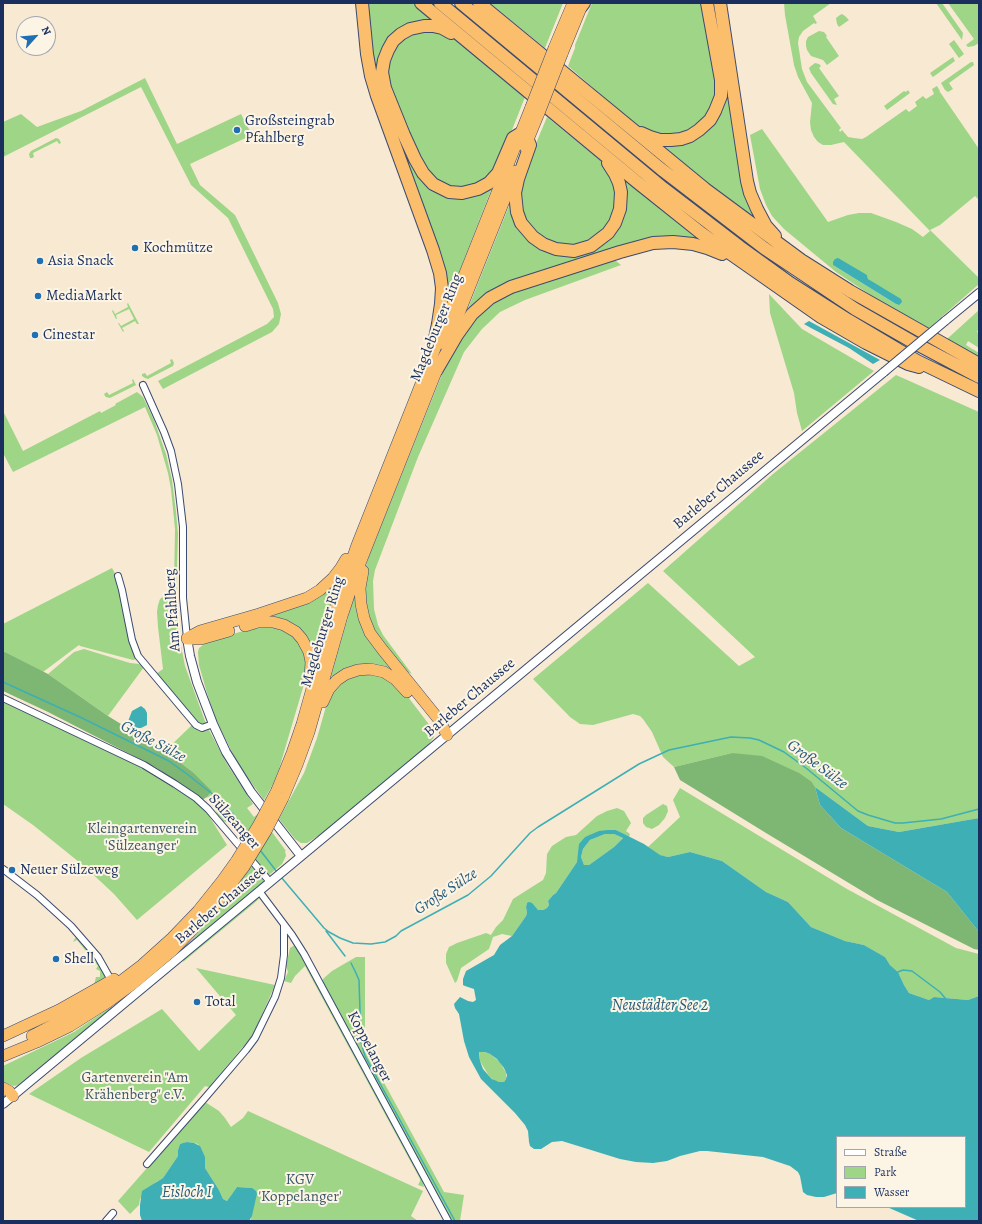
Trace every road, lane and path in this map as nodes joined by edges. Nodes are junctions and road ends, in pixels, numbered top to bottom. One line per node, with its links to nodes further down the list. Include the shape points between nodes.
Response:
1 (362, 3): 17 (highway, via 371,76 439,270 442,288)
2 (421, 3): 9 (highway)
3 (440, 3): 18 (highway, via 663,188 740,247 848,320)
4 (461, 3): 19 (highway, via 661,169 764,248 866,315)
5 (479, 3): 10 (highway)
6 (707, 3): 10 (highway, via 721,85 719,103 710,120 694,133 681,139 660,140)
7 (720, 3): 13 (highway, via 750,193 769,230)
8 (580, 4): 11 (highway, Magdeburger Ring, bridge, via 558,51)
9 (471, 44): 11 (highway, via 442,28 424,26 402,34 386,54 382,72 385,88 420,169 433,184 445,190 453,193 474,191 489,183 498,174 514,138); 12 (highway)
10 (620, 119): 13 (highway, via 705,189)
11 (525, 136): 12 (highway, via 530,145 515,193 518,217 527,232 538,241 556,249 570,251 588,247 605,236 615,223 620,209 621,192 616,174); 17 (highway, Magdeburger Ring)
12 (588, 142): 14 (highway, via 679,216)
13 (801, 260): 16 (highway, via 850,291)
14 (748, 267): 17 (highway, via 704,246 680,242 664,242 620,252 511,287 496,295 476,310 462,326); 18 (highway, via 821,317 859,339 908,364)
15 (979, 293): 29 (street, Barleber Chaussee, bridge)
16 (979, 364)
17 (433, 367): 22 (highway, Magdeburger Ring)
18 (939, 372): 21 (highway)
19 (979, 377)
20 (143, 385): 24 (street, Am Pfahlberg, via 169,444 177,475 183,527)
21 (979, 391)
22 (369, 527): 24 (highway, via 359,527 337,574 315,593 294,603 200,631); 26 (highway, Magdeburger Ring, via 338,596); 28 (highway, Magdeburger Ring); 29 (highway, via 374,540 360,588 366,623 376,641 440,721)
23 (118, 576): 27 (street, via 138,656 196,725 202,728)
24 (187, 638): 26 (highway, via 201,639 258,622 273,622 288,627 302,639 310,657 311,673 304,702); 27 (street, Am Pfahlberg, via 197,682)
25 (3, 698): 34 (street, Sülzeanger, via 144,765 196,798)
26 (306, 711): 30 (highway, Magdeburger Ring)
27 (213, 724): 31 (street, Am Pfahlberg, via 240,776)
28 (309, 732): 29 (highway, via 315,728 325,697 334,684 351,672 370,669 384,672 395,679 434,725); 30 (highway, Magdeburger Ring, via 297,766)
29 (447, 735): 31 (street, Barleber Chaussee)
30 (280, 794): 32 (highway, Magdeburger Ring, bridge, via 258,826)
31 (301, 856): 34 (street, Barleber Chaussee)
32 (240, 863): 37 (highway, Magdeburger Ring, via 198,911); 40 (highway, Magdeburger Ring, via 208,913 150,971 84,1018)
33 (3, 868): 38 (street, via 71,926 98,957)
34 (273, 879): 35 (street, Barleber Chaussee)
35 (258, 891): 36 (street, Koppelanger); 45 (street, Barleber Chaussee)
36 (284, 926): 47 (street, via 281,978 254,1038); 50 (street, Koppelanger, via 304,954)
37 (142, 965): 38 (highway, via 132,967); 41 (highway, Magdeburger Ring, via 107,992 69,1016)
38 (111, 980): 39 (highway, via 68,1005)
39 (3, 1036)
40 (44, 1038): 42 (highway, Magdeburger Ring); 43 (highway, via 39,1046)
41 (3, 1049)
42 (3, 1056)
43 (3, 1062)
44 (3, 1088): 45 (highway)
45 (13, 1096): 46 (street, Barleber Chaussee)
46 (3, 1104)
47 (147, 1164)
48 (113, 1213): 49 (street)
49 (106, 1221)
50 (448, 1221)

